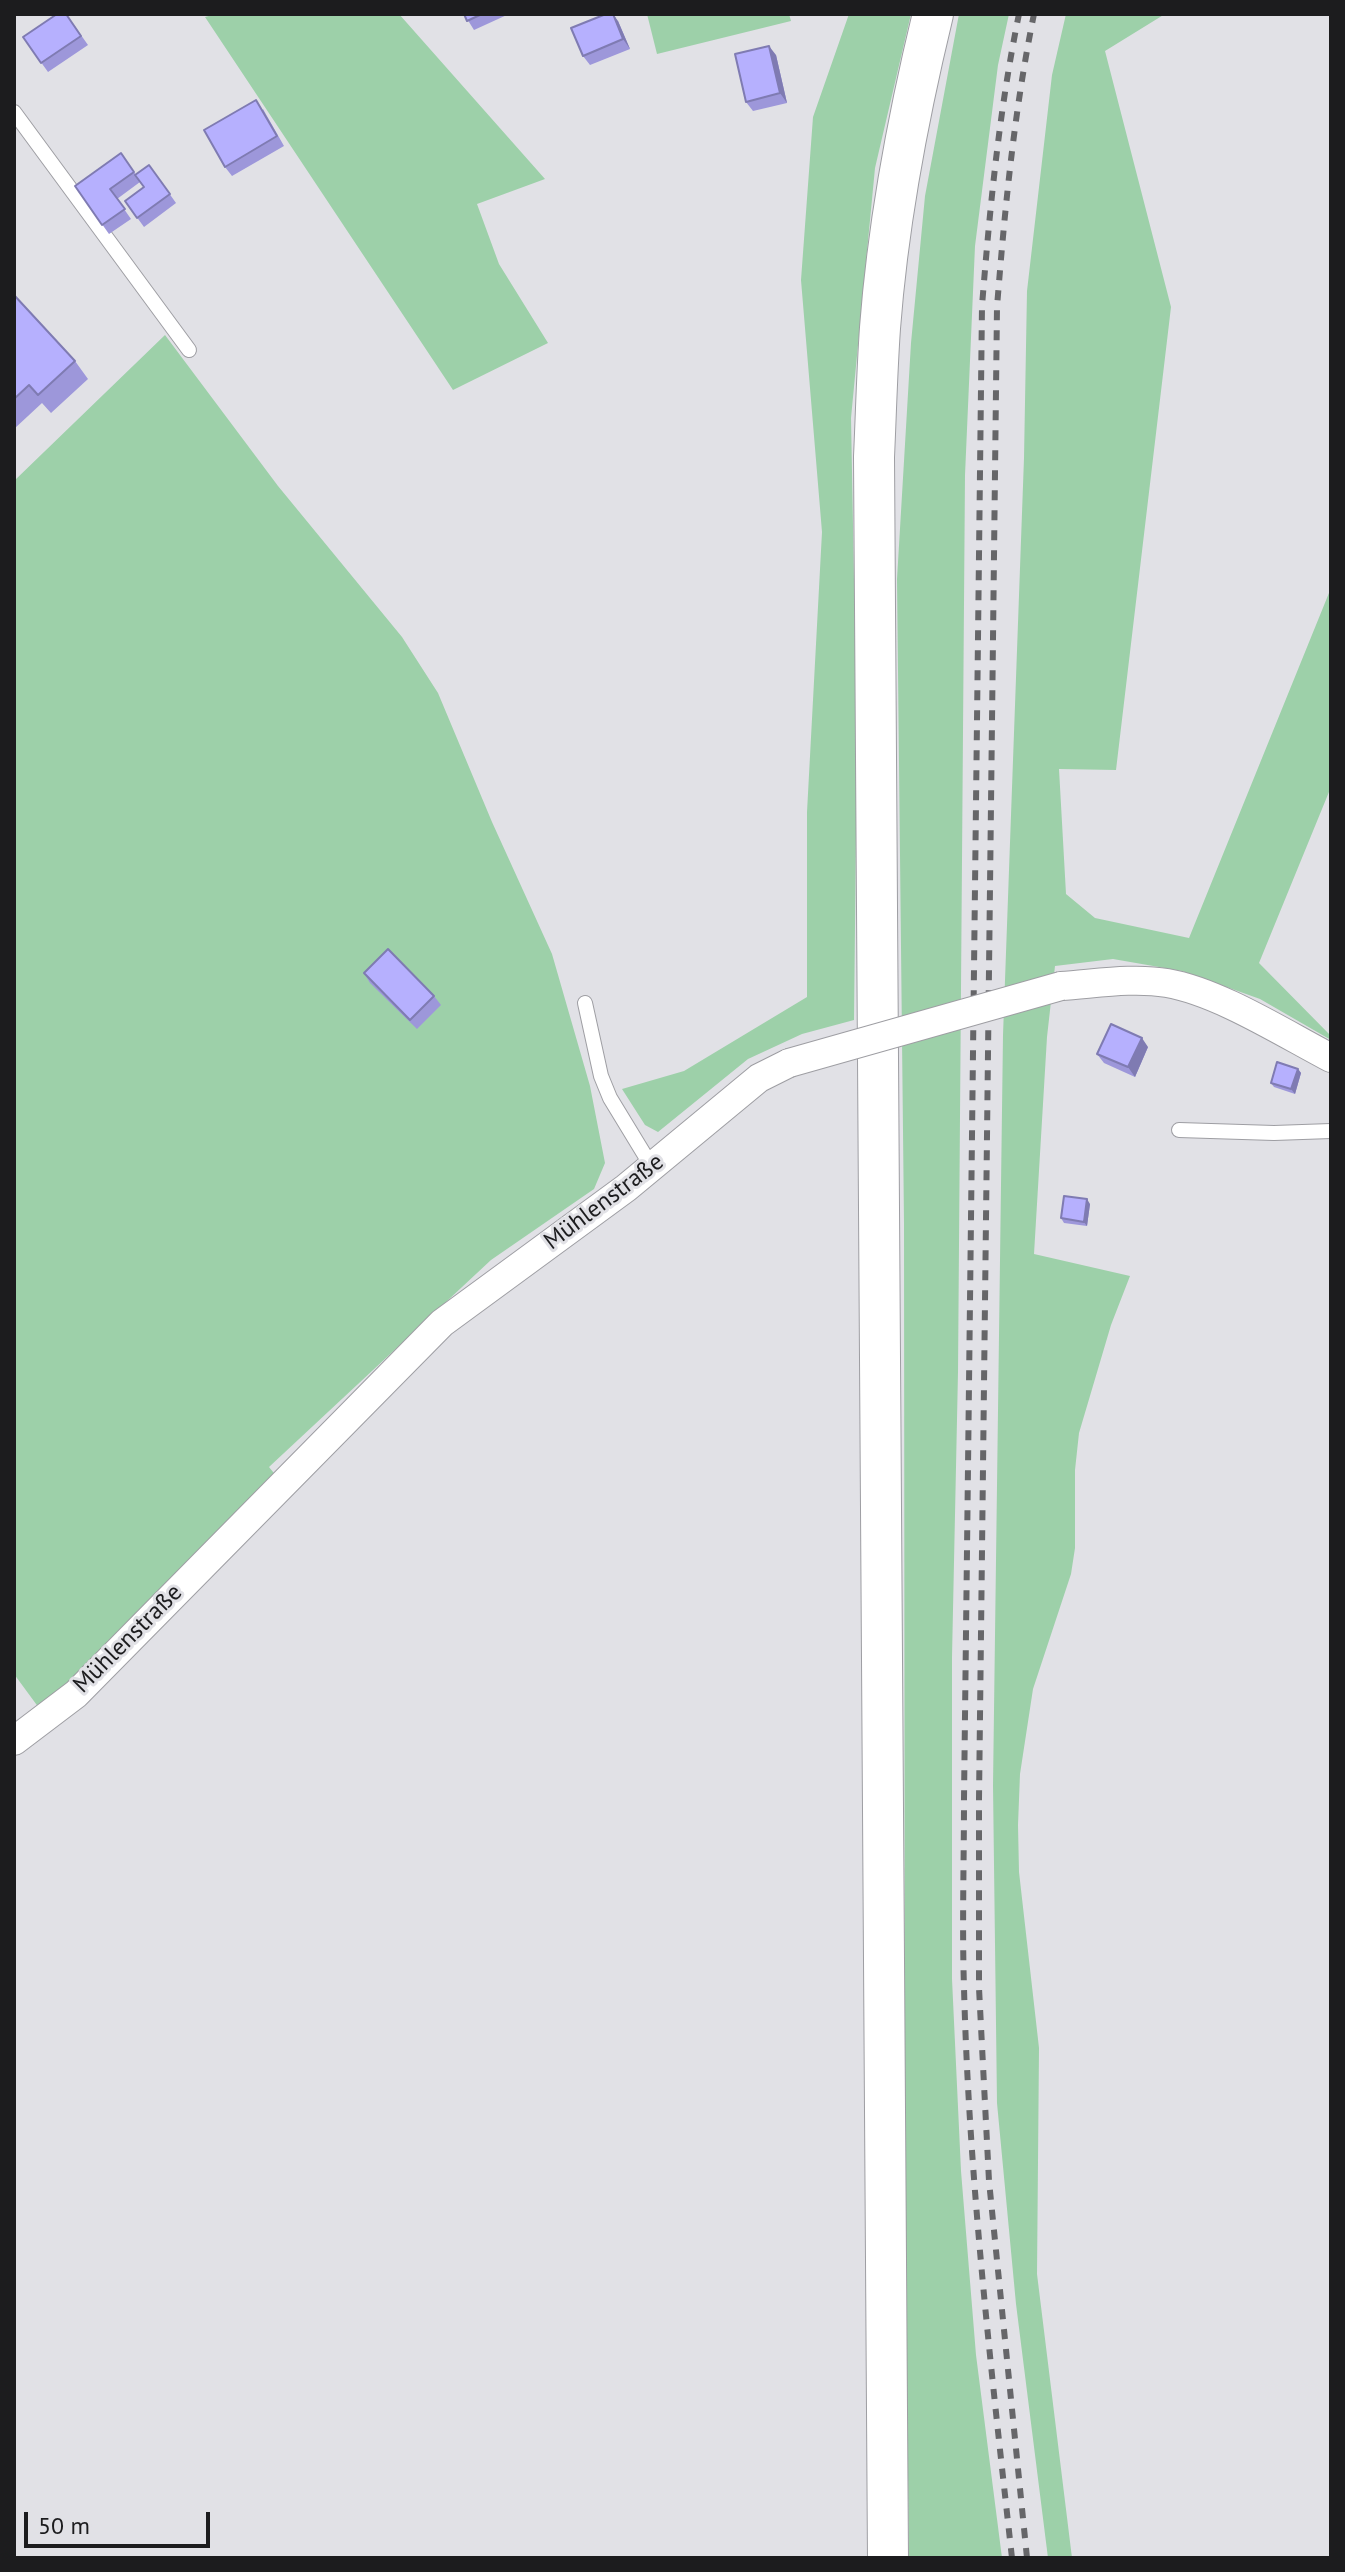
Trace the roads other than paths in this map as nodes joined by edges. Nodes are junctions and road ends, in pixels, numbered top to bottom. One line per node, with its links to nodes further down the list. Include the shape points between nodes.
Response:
1 (933, 14): 10 (main road, via 897,190 880,327 874,457)
2 (14, 112): 3 (lane)
3 (189, 350)
4 (585, 1003): 8 (lane, via 606,1087)
5 (1331, 1058): 8 (street, Mühlenstraße, bridge, via 1218,1000 1166,983 1061,986 789,1063 759,1078)
6 (1179, 1130): 7 (lane)
7 (1331, 1131)
8 (652, 1167): 9 (street, Mühlenstraße, via 442,1323 76,1694)
9 (14, 1741)
10 (888, 2558)

